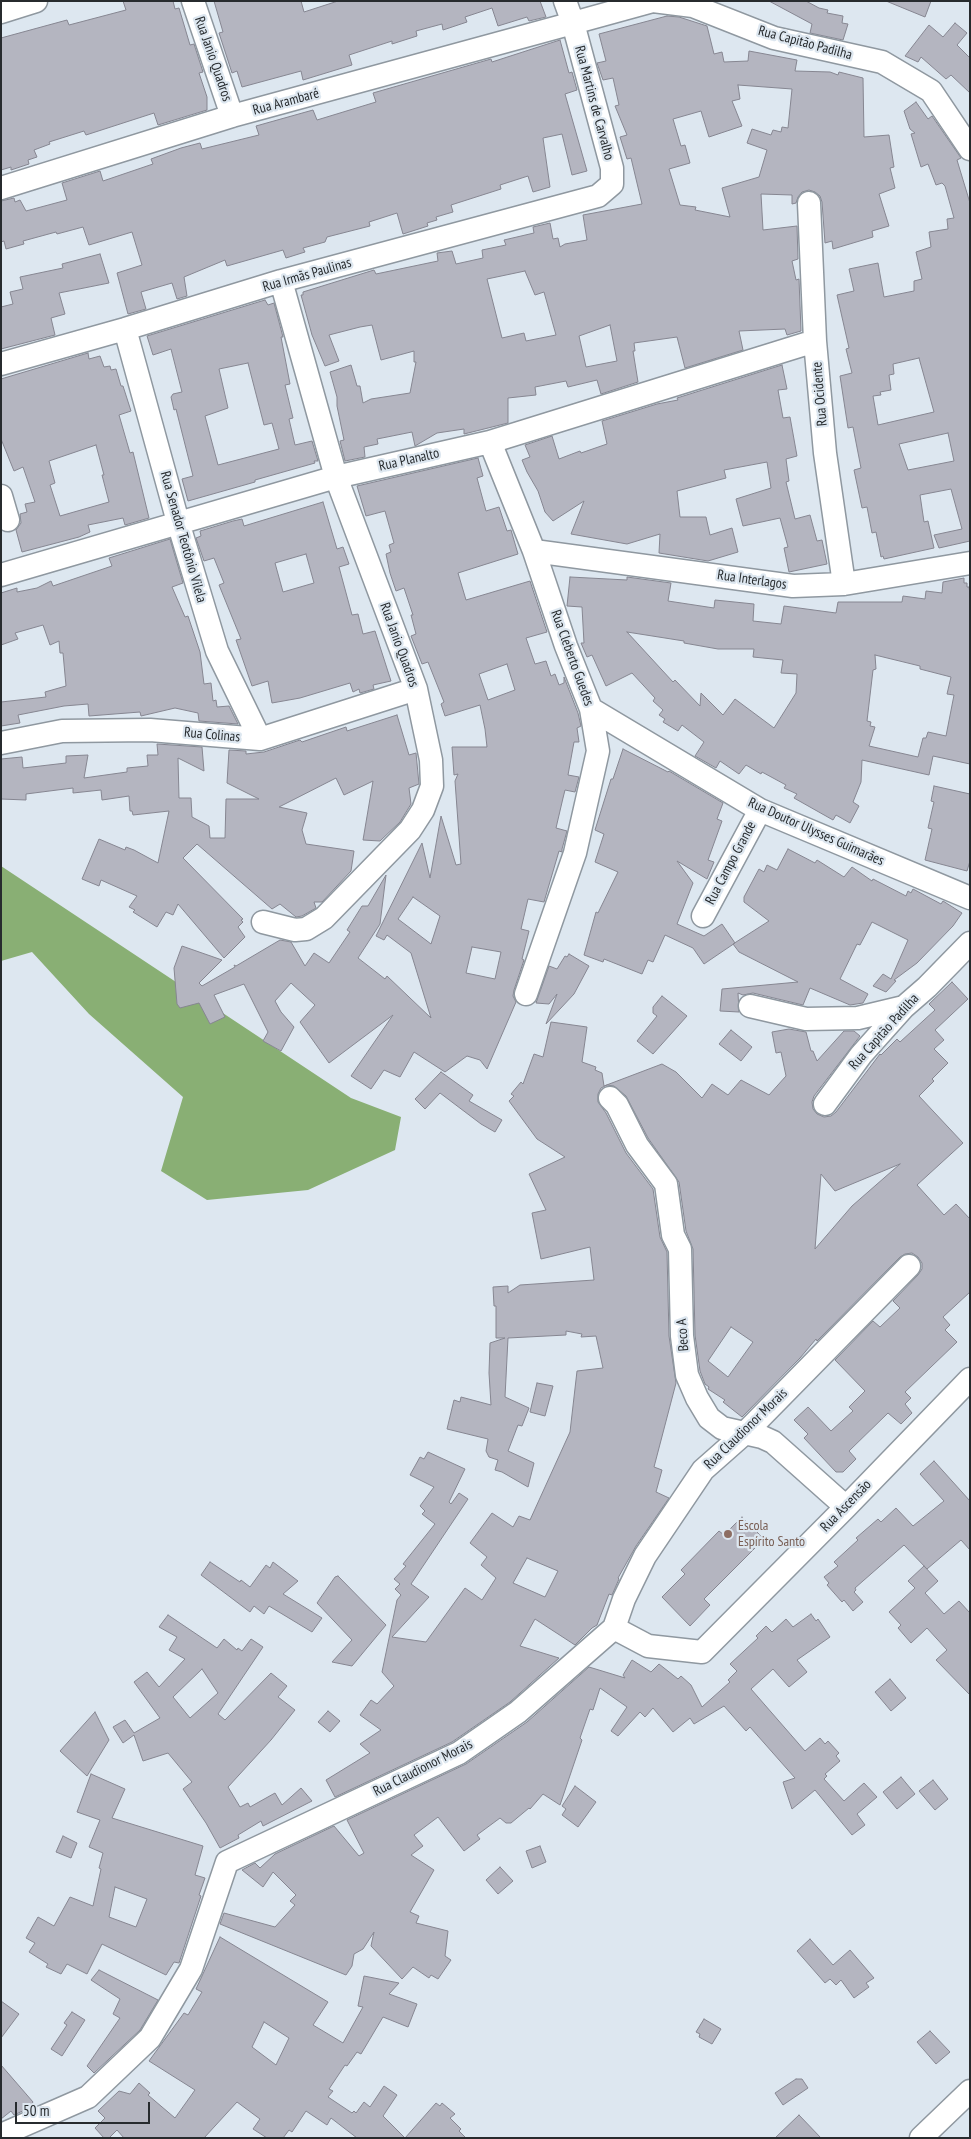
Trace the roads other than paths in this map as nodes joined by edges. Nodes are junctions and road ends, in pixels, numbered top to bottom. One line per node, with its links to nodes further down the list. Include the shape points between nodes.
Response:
1 (36, 1): 4 (street)
2 (193, 1): 6 (street, Rua Janio Quadros)
3 (565, 1): 5 (street)
4 (1, 12)
5 (573, 23): 6 (street, Rua Arambaré); 7 (street, Rua Capitão Padilha, via 653,1 693,6 774,38 882,62 931,91); 8 (street, Rua Martins de Carvalho, via 612,168)
6 (232, 116): 9 (street, Rua Arambaré)
7 (970, 149)
8 (612, 184): 11 (street, Rua Irmãs Paulinas, via 598,196)
9 (1, 188)
10 (809, 203): 13 (street, Rua Ocidente)
11 (281, 281): 12 (street, Rua Irmãs Paulinas); 16 (street, Rua Janio Quadros)
12 (125, 329): 14 (street, Rua Irmãs Paulinas); 19 (street, Rua Senador Teotônio Vilela)
13 (815, 341): 15 (street, Rua Planalto); 23 (street, Rua Ocidente, via 825,453)
14 (1, 364)
15 (490, 442): 16 (street, Rua Planalto); 20 (street, Rua Cleberto Guedes)
16 (336, 477): 19 (street, Rua Planalto); 24 (street, Rua Janio Quadros)
17 (1, 496): 18 (street)
18 (8, 520)
19 (178, 522): 22 (street, Rua Planalto); 26 (street, Rua Senador Teotônio Vilela, via 217,651)
20 (534, 551): 23 (street, Rua Interlagos, via 793,586); 25 (street, Rua Cleberto Guedes)
21 (970, 563): 23 (street, Rua Interlagos)
22 (1, 575)
23 (844, 584)
24 (416, 689): 26 (street, Rua Colinas); 31 (street, Rua Janio Quadros, via 431,760 432,786 410,830 324,918 306,929 295,930)
25 (591, 709): 28 (street, Rua Doutor Ulysses Guimarães); 33 (street, Rua Cleberto Guedes, via 598,751 575,853)
26 (260, 739): 27 (street, Rua Colinas, via 150,730 62,731)
27 (1, 744)
28 (760, 810): 29 (street, Rua Doutor Ulysses Guimarães); 30 (street, Rua Campo Grande)
29 (970, 898)
30 (703, 916)
31 (262, 922)
32 (970, 943): 35 (street, Rua Capitão Padilha)
33 (526, 994)
34 (750, 1006): 35 (street, via 806,1019 858,1018)
35 (904, 1007): 37 (street, Rua Capitão Padilha, via 861,1055)
36 (610, 1098): 40 (street, Beco A, via 637,1145 666,1184 673,1235 680,1249 682,1336 687,1375 709,1418 722,1428)
37 (825, 1104)
38 (909, 1266): 40 (street, Rua Claudionor Morais)
39 (970, 1378): 41 (street, Rua Ascensão)
40 (746, 1432): 41 (street, Beco A, via 773,1442); 42 (street, Rua Claudionor Morais, via 703,1470 645,1556)
41 (846, 1508): 42 (street, Rua Ascensão, via 702,1652 648,1646)
42 (614, 1628): 44 (street, Rua Claudionor Morais, via 518,1712 459,1753 227,1862 192,1969 150,2038 88,2098)
43 (970, 2091): 45 (street)
44 (1, 2135)
45 (921, 2138)

